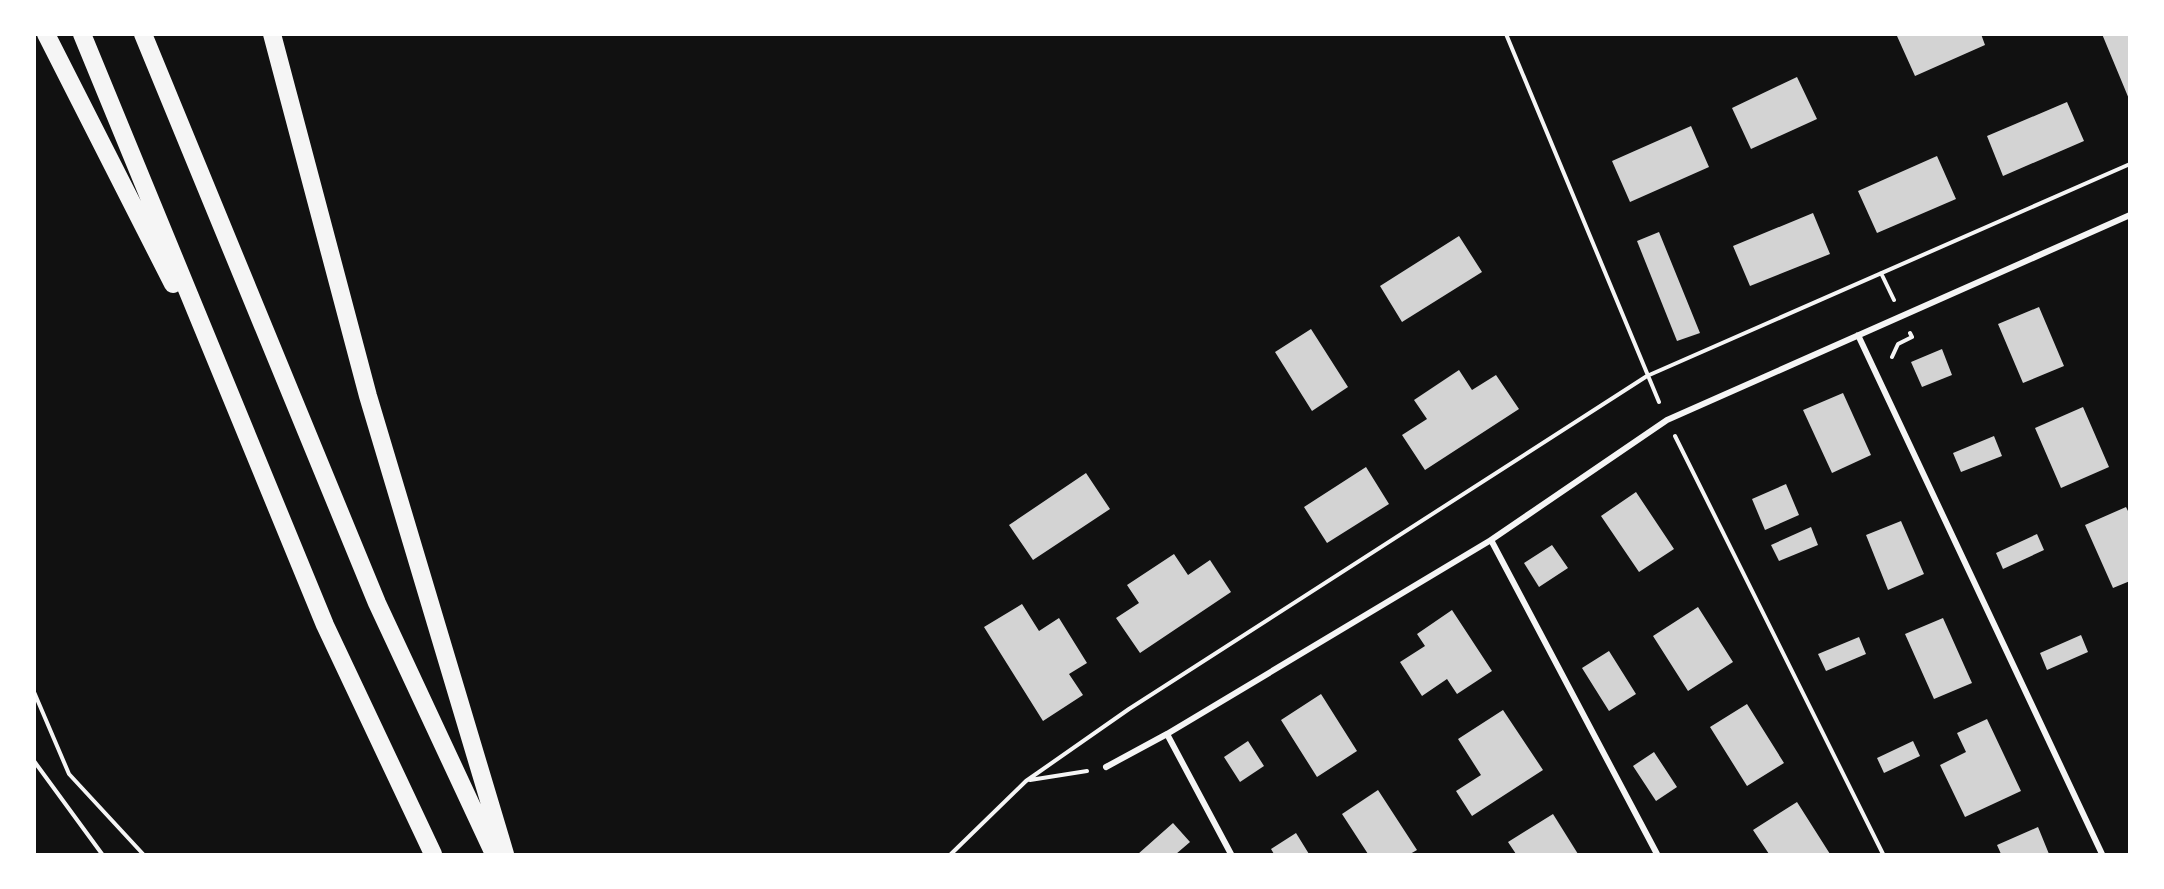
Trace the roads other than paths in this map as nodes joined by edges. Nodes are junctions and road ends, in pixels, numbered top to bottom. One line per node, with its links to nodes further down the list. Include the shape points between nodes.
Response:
1 (46, 34): 7 (highway)
2 (82, 34): 7 (highway)
3 (143, 34): 12 (highway, via 377,603)
4 (272, 34): 13 (highway, via 368,396)
5 (2130, 215): 6 (street)
6 (1858, 336): 8 (street, via 1667,420); 16 (street)
7 (235, 406): 11 (highway, via 325,625)
8 (1491, 540): 9 (street); 15 (street)
9 (1167, 734): 10 (street); 14 (street)
10 (1106, 767)
11 (433, 855)
12 (494, 855)
13 (504, 855)
14 (1231, 855)
15 (1657, 855)
16 (2102, 855)

